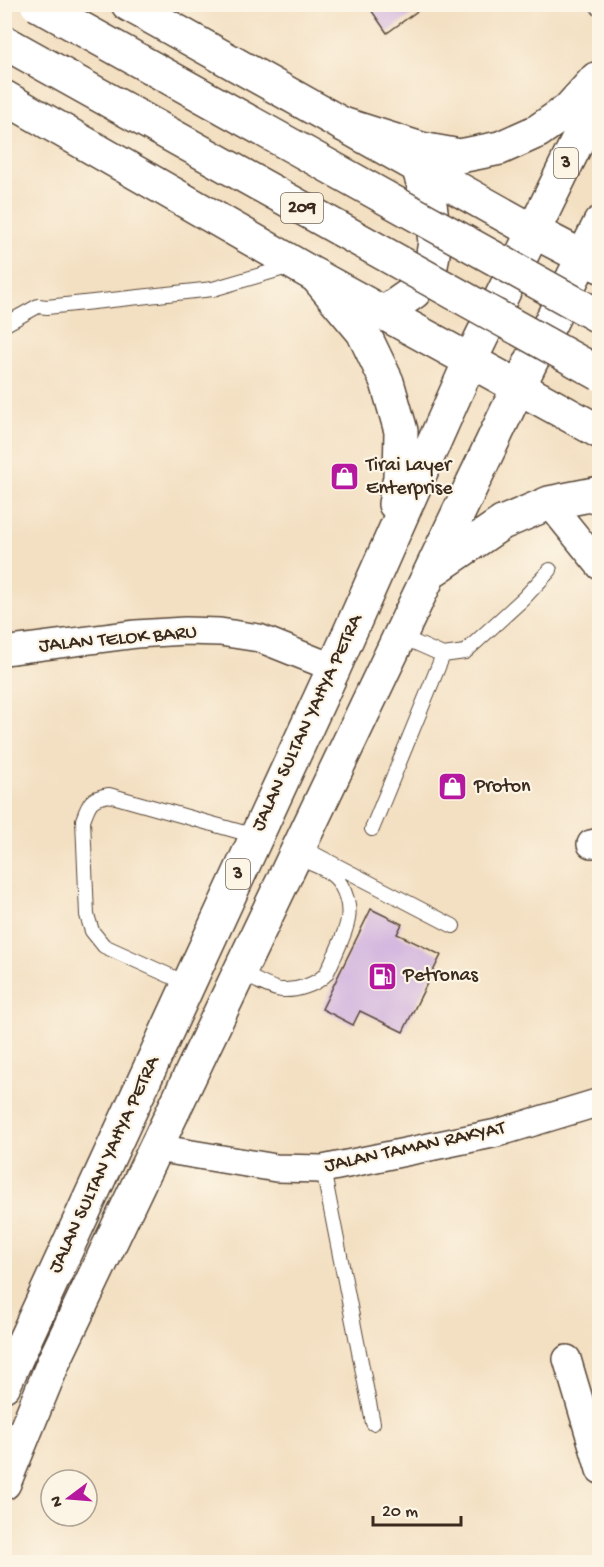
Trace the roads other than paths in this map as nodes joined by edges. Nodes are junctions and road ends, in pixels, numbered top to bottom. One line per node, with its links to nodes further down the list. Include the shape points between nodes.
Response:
1 (37, 4): 16 (main road, 209, bridge)
2 (128, 4): 9 (main road)
3 (596, 4): 4 (lane)
4 (600, 10)
5 (4, 42): 19 (main road, 209, bridge)
6 (600, 75): 9 (main road, via 568,110 538,131 500,147 460,156 421,149)
7 (600, 95): 12 (main road, JALAN SULTAN YAHYA PETRA / 3)
8 (4, 97): 14 (main road)
9 (342, 124): 10 (main road)
10 (418, 167): 12 (main road); 15 (main road, via 430,204 435,242 430,272 414,292)
11 (600, 223): 13 (main road, JALAN SULTAN YAHYA PETRA / 3)
12 (533, 231): 13 (main road); 18 (main road, JALAN SULTAN YAHYA PETRA / 3)
13 (591, 261): 20 (main road, JALAN SULTAN YAHYA PETRA / 3)
14 (306, 270): 15 (main road); 17 (lane, via 213,289 38,306); 24 (main road, via 363,332 387,382 401,431 400,477)
15 (384, 313): 18 (main road)
16 (600, 317)
17 (4, 325)
18 (470, 361): 20 (main road); 24 (main road, JALAN SULTAN YAHYA PETRA / 3)
19 (600, 374)
20 (518, 388): 21 (main road); 27 (main road, JALAN SULTAN YAHYA PETRA / 3)
21 (600, 432)
22 (600, 493): 23 (main road)
23 (549, 503): 25 (street); 27 (main road, via 502,523)
24 (388, 545): 31 (main road, JALAN SULTAN YAHYA PETRA / 3)
25 (600, 566)
26 (550, 570): 30 (lane, via 465,652)
27 (429, 573): 28 (main road, JALAN SULTAN YAHYA PETRA / 3)
28 (400, 636): 30 (lane); 34 (main road, JALAN SULTAN YAHYA PETRA / 3)
29 (4, 651): 31 (street, JALAN TELOK BARU, via 136,634 220,632 259,638)
30 (443, 655): 32 (lane)
31 (334, 668): 33 (main road, JALAN SULTAN YAHYA PETRA / 3)
32 (372, 829)
33 (255, 836): 37 (main road, JALAN SULTAN YAHYA PETRA / 3); 37 (lane, via 109,795 97,796 88,806 83,820 87,915 92,931 104,946)
34 (297, 852): 35 (lane); 36 (main road, JALAN SULTAN YAHYA PETRA / 3); 36 (lane, via 331,873 346,897 348,924 326,975 304,987 279,990)
35 (453, 926)
36 (240, 972): 39 (main road, JALAN SULTAN YAHYA PETRA / 3)
37 (188, 984): 42 (main road, JALAN SULTAN YAHYA PETRA / 3)
38 (600, 1102): 40 (street, JALAN TAMAN RAKYAT, via 497,1133)
39 (156, 1148): 40 (street, JALAN TAMAN RAKYAT, via 276,1168); 45 (main road, JALAN SULTAN YAHYA PETRA / 3, via 54,1362)
40 (323, 1169): 43 (lane)
41 (567, 1359): 44 (street)
42 (4, 1385)
43 (373, 1423)
44 (600, 1470)
45 (4, 1483)

